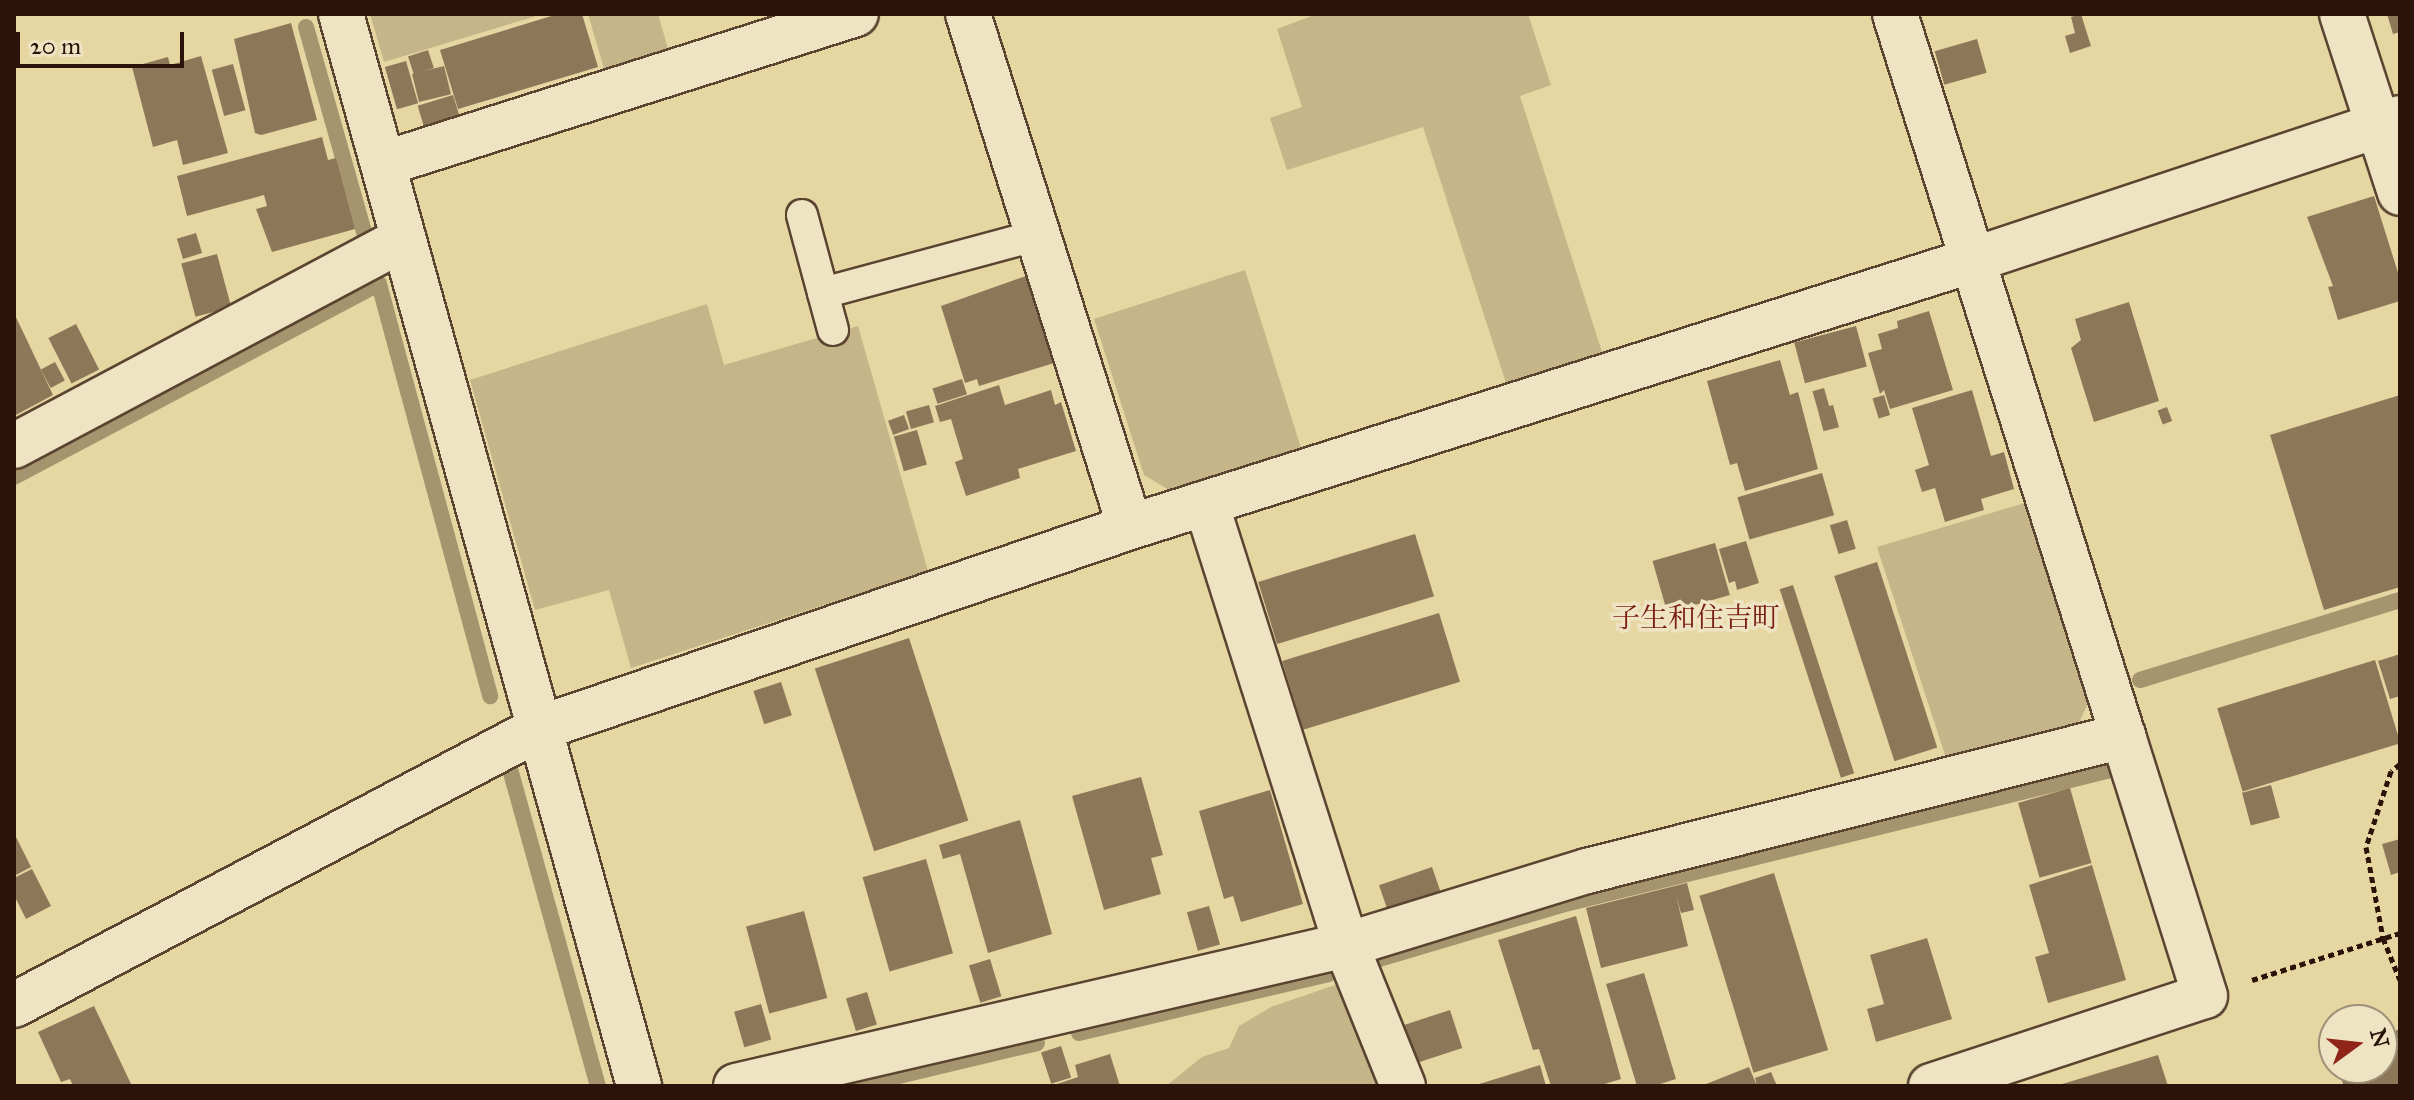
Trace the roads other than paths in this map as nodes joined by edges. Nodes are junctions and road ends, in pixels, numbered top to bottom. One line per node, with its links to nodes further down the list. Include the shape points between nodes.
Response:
1 (341, 14): 7 (street)
2 (856, 14): 7 (street)
3 (968, 14): 10 (street)
4 (1895, 14): 12 (street)
5 (2342, 14): 6 (street)
6 (2389, 122): 8 (street); 12 (street)
7 (383, 164): 11 (street)
8 (2400, 193)
9 (802, 215): 13 (lane)
10 (1038, 235): 13 (lane); 17 (street)
11 (403, 239): 15 (street); 18 (street)
12 (1973, 260): 16 (street); 19 (street)
13 (823, 293): 14 (lane)
14 (833, 330)
15 (14, 446)
16 (1206, 503): 17 (street); 20 (street)
17 (1130, 527): 18 (street)
18 (540, 728): 21 (street); 22 (street)
19 (2123, 736): 20 (street, via 1587,871); 25 (street, via 2205,996)
20 (1346, 945): 23 (street); 24 (street)
21 (14, 1005)
22 (639, 1086)
23 (736, 1086)
24 (1403, 1086)
25 (1931, 1086)

